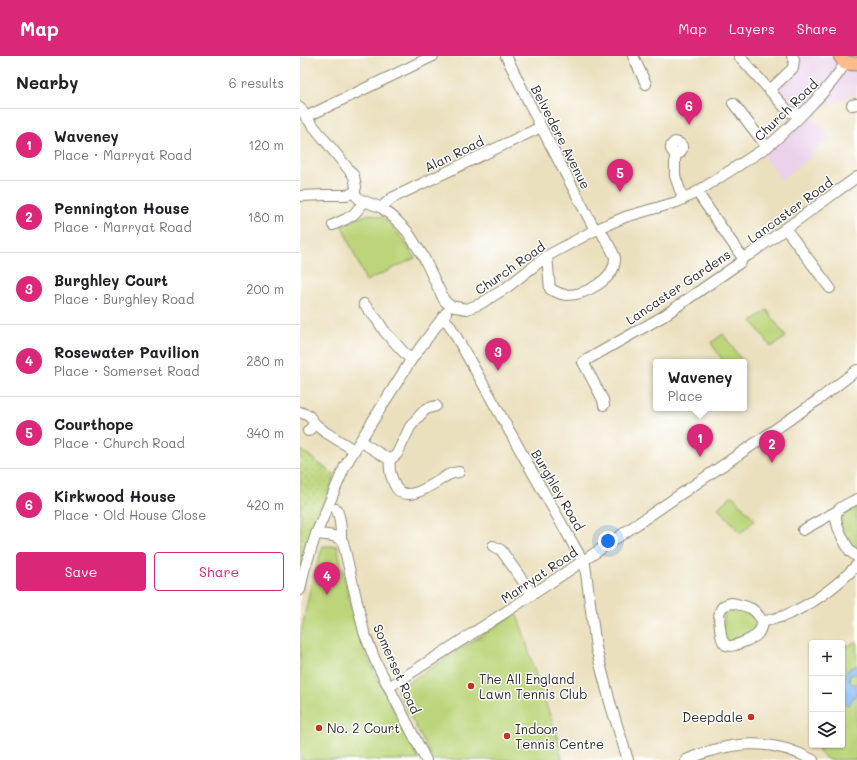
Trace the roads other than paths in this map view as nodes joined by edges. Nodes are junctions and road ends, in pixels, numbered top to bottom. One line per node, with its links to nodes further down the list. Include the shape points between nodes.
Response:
1 (433, 56): 12 (street)
2 (506, 56): 13 (street, Belvedere Avenue)
3 (633, 56): 7 (street)
4 (739, 56): 8 (street)
5 (792, 56): 8 (street, via 793,68)
6 (847, 61): 11 (street, Church Road, via 835,80)
7 (646, 84)
8 (770, 90): 11 (street, via 789,112)
9 (733, 103): 14 (street)
10 (300, 107): 12 (street)
11 (802, 114): 14 (street, Church Road)
12 (306, 117): 18 (street, via 354,176)
13 (541, 127): 22 (street, Alan Road, via 392,198); 25 (street, Belvedere Avenue)
14 (767, 147): 17 (street, Church Road)
15 (675, 154): 20 (street, via 675,176)
16 (857, 177): 24 (street, Lancaster Road)
17 (697, 192): 20 (street, Church Road); 27 (street, Lancaster Road)
18 (354, 193): 19 (street); 21 (street)
19 (300, 196)
20 (683, 199): 25 (street, Church Road, via 625,217)
21 (364, 202): 22 (street); 23 (street, via 354,214)
22 (382, 208): 30 (street, via 407,231 423,256 444,300)
23 (333, 225)
24 (785, 228): 27 (street, Lancaster Road, via 749,256); 28 (street)
25 (597, 229): 26 (street, Church Road); 26 (street, via 615,258 607,277 592,288 566,295 550,288)
26 (547, 256): 30 (street, Church Road, via 506,288 480,304 467,308)
27 (743, 257): 35 (street, Lancaster Gardens, via 741,262 662,317 581,359)
28 (830, 288)
29 (364, 304): 32 (street)
30 (450, 306): 31 (street)
31 (444, 318): 32 (street); 49 (street, Burghley Road)
32 (411, 360): 37 (street)
33 (857, 370): 49 (street, Marryat Road, via 812,404)
34 (430, 404): 39 (street, via 410,427 397,454)
35 (604, 404)
36 (300, 412): 38 (street, via 309,416 311,428 325,432)
37 (360, 441): 38 (street); 39 (street)
38 (354, 450): 45 (street)
39 (390, 460): 40 (street, via 393,484 397,490 408,494 420,492)
40 (454, 470)
41 (857, 499): 43 (street)
42 (336, 509): 46 (street, Somerset Road)
43 (839, 510): 44 (street); 48 (street, via 836,520 842,536)
44 (803, 530)
45 (316, 534): 46 (street); 51 (street)
46 (341, 539): 54 (street, Somerset Road, via 364,632)
47 (493, 546): 52 (street, via 501,550)
48 (857, 558)
49 (583, 561): 52 (street, Marryat Road); 56 (street, Burghley Road, via 596,648)
50 (857, 564): 53 (street, via 833,587 812,601 783,616)
51 (300, 590)
52 (532, 594): 54 (street, Marryat Road)
53 (763, 622): 53 (street, via 751,608 727,604 720,610 721,640 724,644 733,646 755,637)
54 (389, 687): 55 (street, Somerset Road)
55 (426, 760)
56 (628, 760)
57 (686, 760): 58 (street, via 720,748 754,744 778,746)
58 (813, 760)

